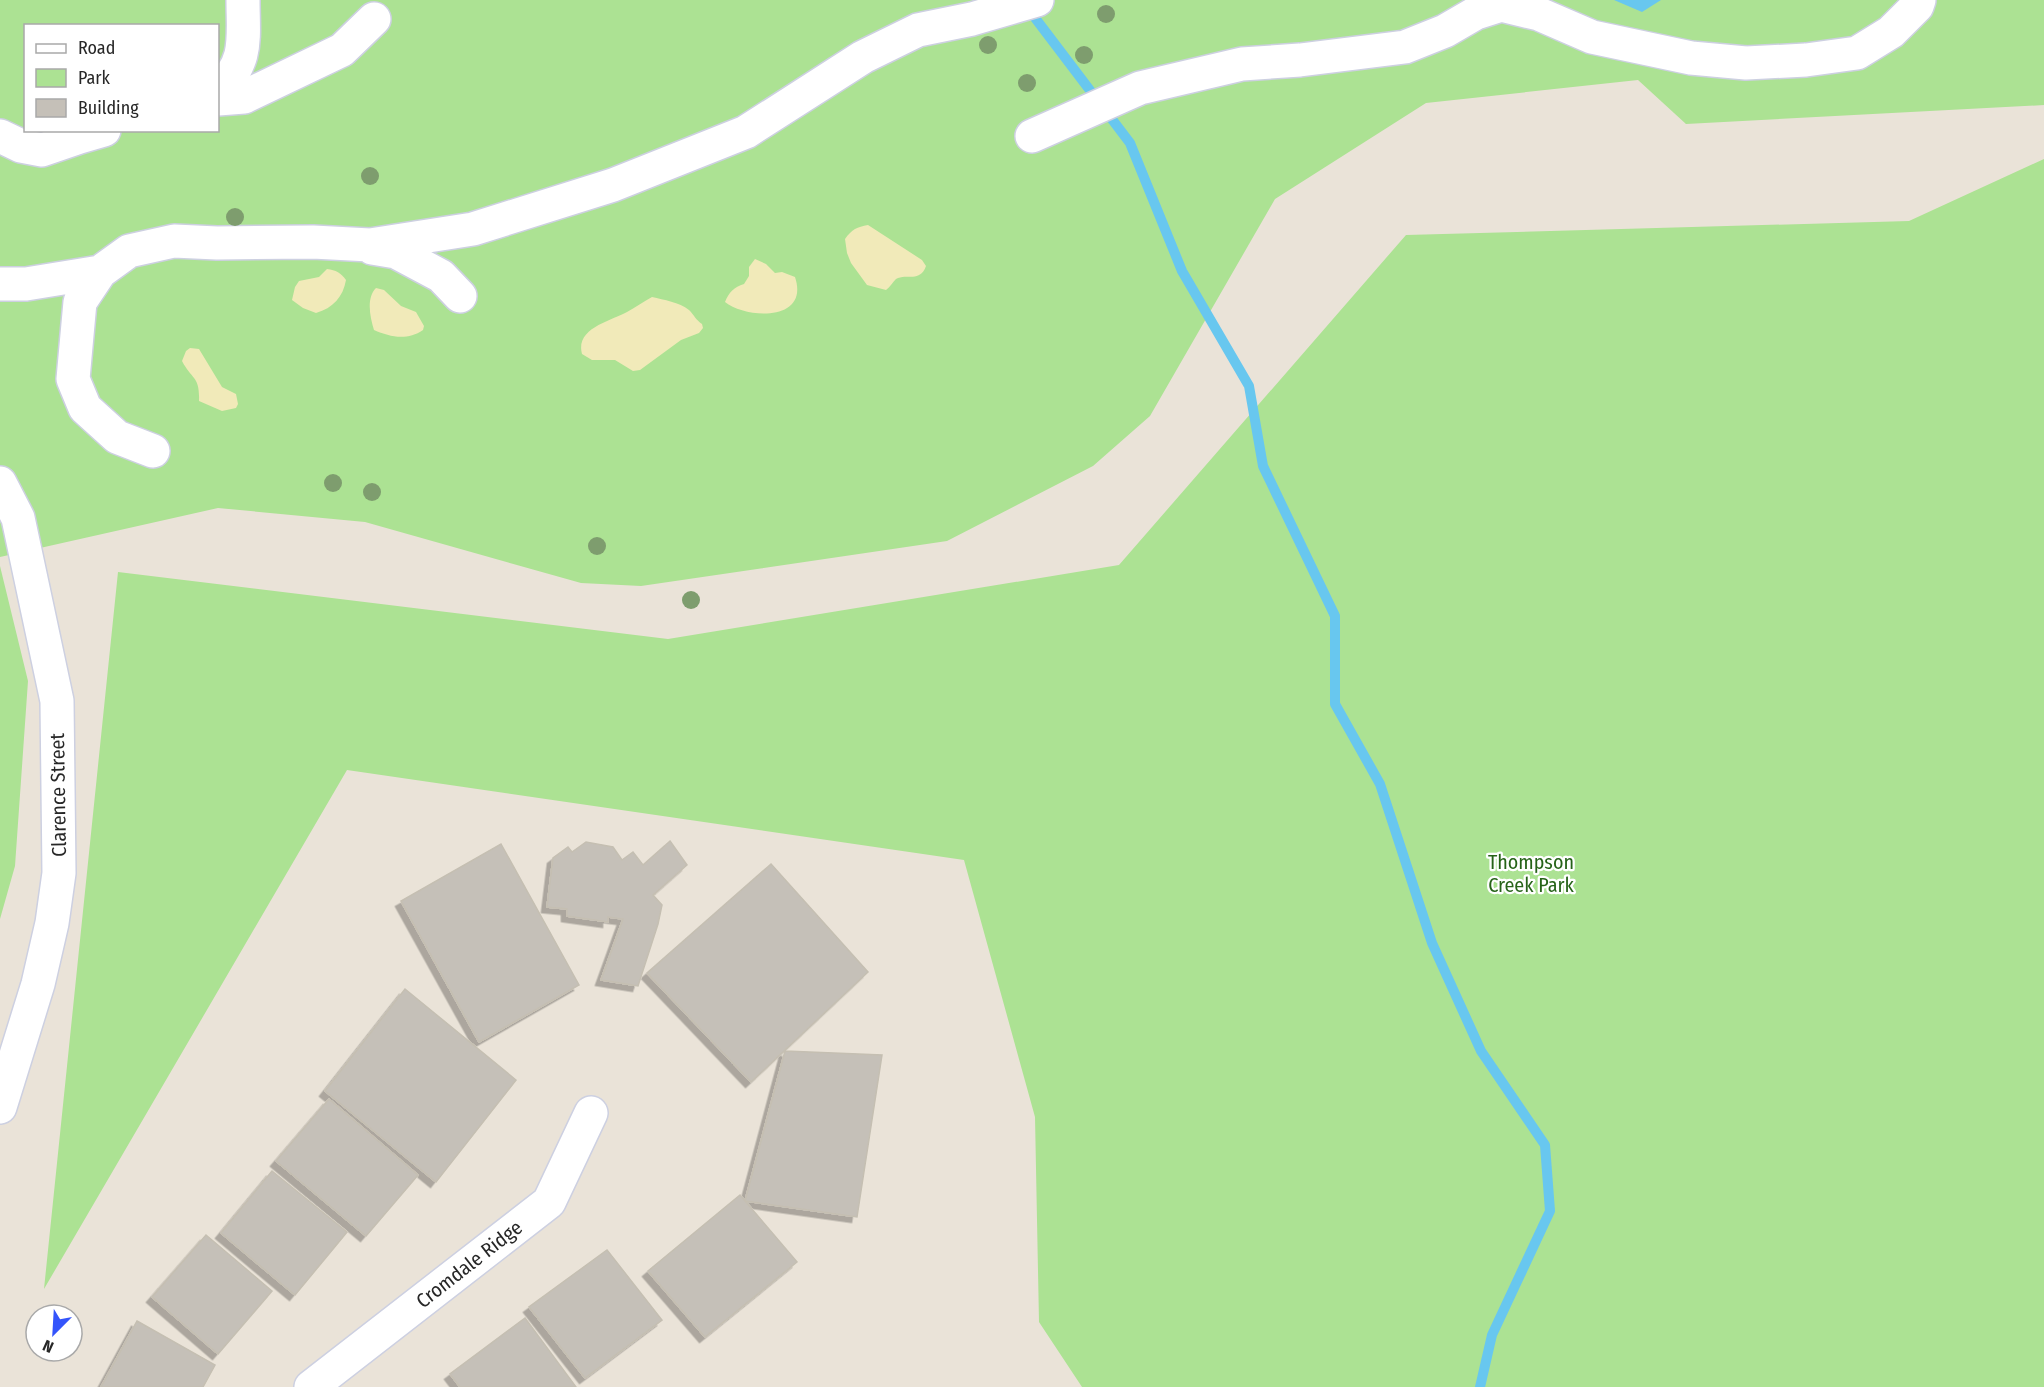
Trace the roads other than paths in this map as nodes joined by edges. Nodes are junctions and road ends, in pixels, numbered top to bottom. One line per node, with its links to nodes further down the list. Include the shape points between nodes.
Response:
1 (243, 0): 5 (street, via 242,56 230,79)
2 (1037, 0): 10 (street, via 918,30 863,57 746,132 613,185 473,229 370,245)
3 (1919, 0): 9 (street, via 1891,33 1857,53 1746,63 1691,58 1592,37 1539,14 1502,5 1405,47 1242,64 1140,88)
4 (374, 19): 6 (street, via 342,50 244,97)
5 (219, 88)
6 (219, 99)
7 (97, 132): 8 (street, via 42,150)
8 (0, 136)
9 (1032, 136)
10 (345, 244): 11 (street, via 174,241 129,251); 13 (street, via 396,252 441,276)
11 (100, 272): 12 (street, via 26,284); 14 (street, via 80,302 73,379 85,408 117,437)
12 (0, 284)
13 (460, 296)
14 (153, 451)
15 (0, 483): 16 (street, Clarence Street, via 18,518 57,701 59,873 38,984)
16 (0, 1107)
17 (591, 1113): 18 (street, Cromdale Ridge, via 549,1202)
18 (311, 1387)

